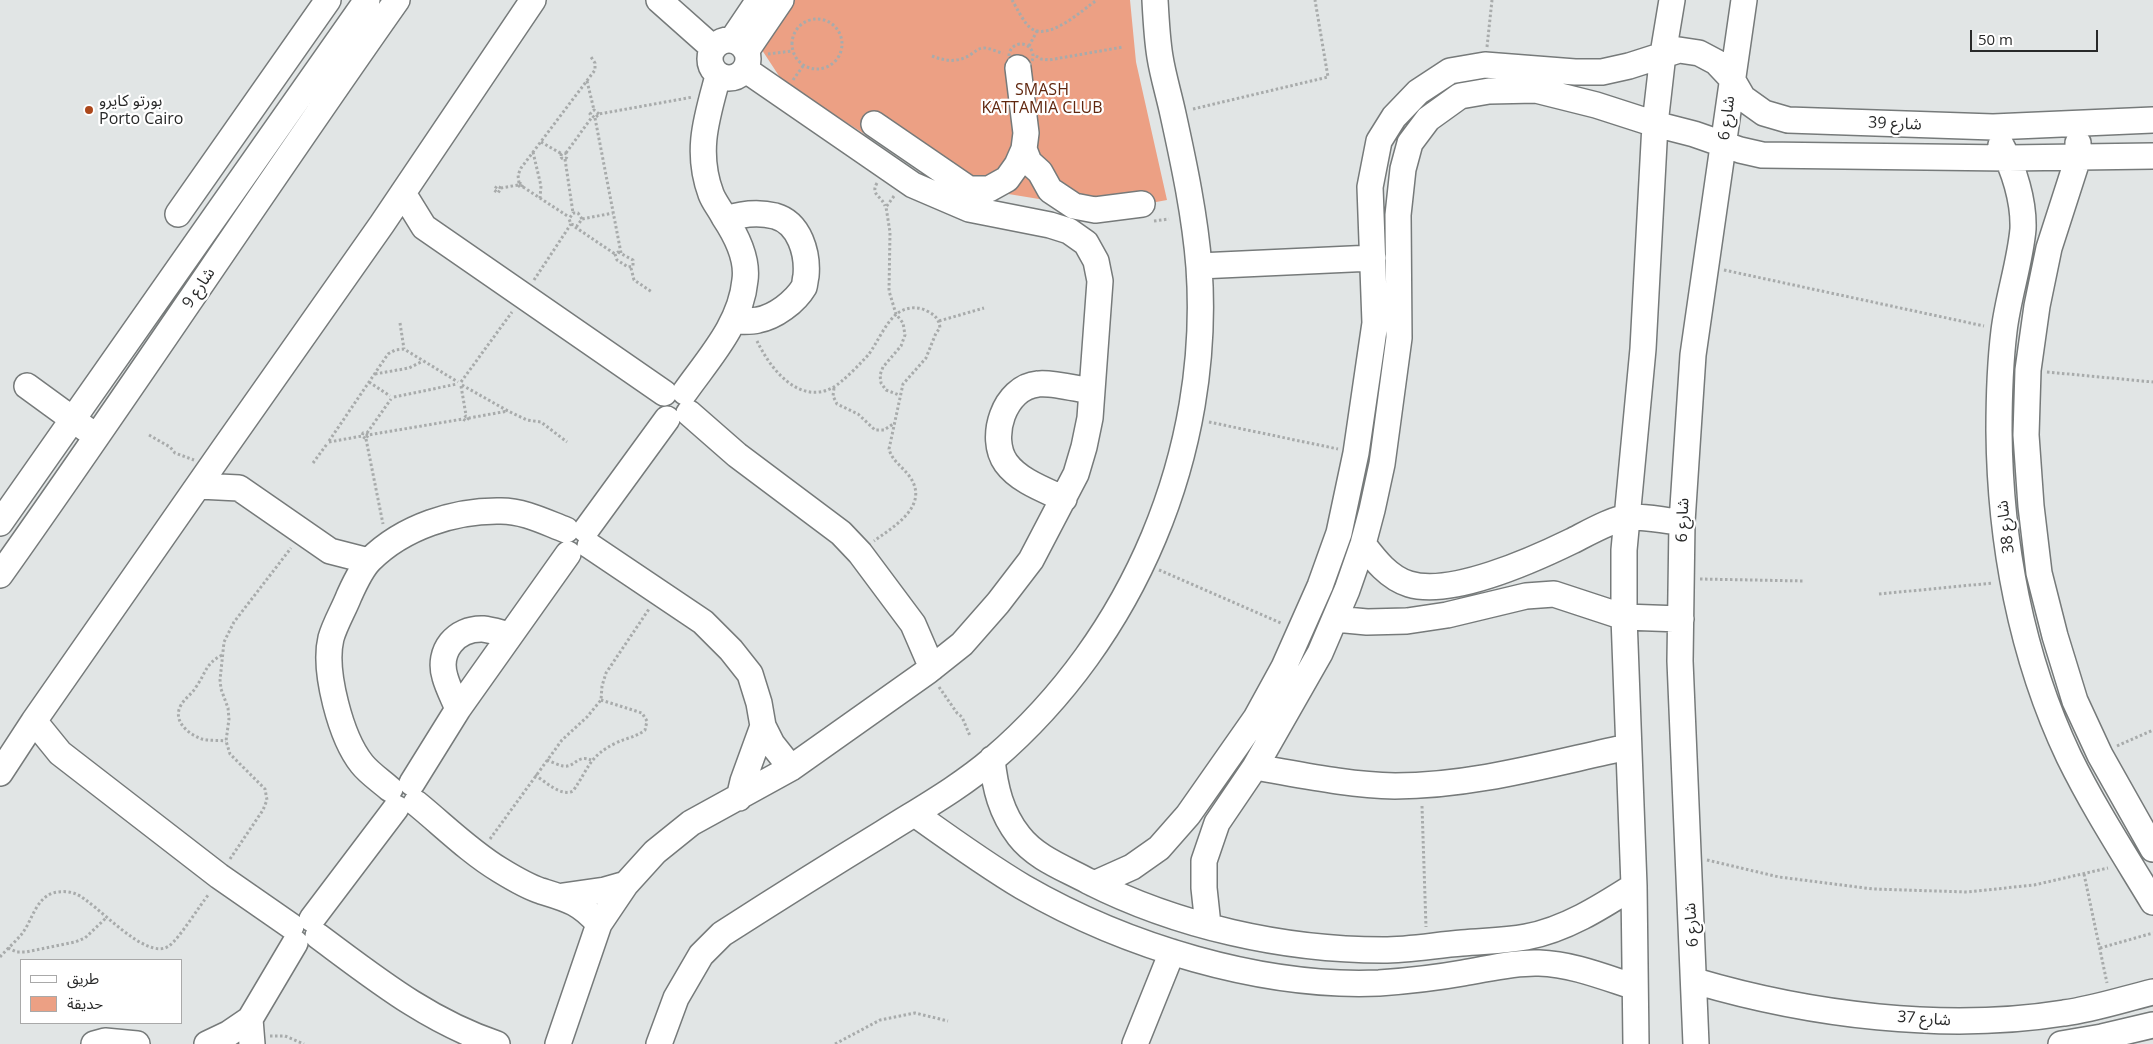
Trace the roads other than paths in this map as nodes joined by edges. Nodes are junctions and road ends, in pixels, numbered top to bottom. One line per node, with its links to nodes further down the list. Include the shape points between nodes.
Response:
1 (328, 0): 30 (street)
2 (368, 0): 15 (street, شارع 9)
3 (397, 0): 16 (street, شارع 9)
4 (533, 0): 28 (street)
5 (659, 0): 11 (street)
6 (759, 0): 11 (street)
7 (781, 0): 11 (street)
8 (1154, 0): 35 (street, via 1160,58)
9 (1672, 0): 12 (street)
10 (1744, 0): 14 (street, شارع 6)
11 (734, 52): 27 (street, via 913,185); 31 (street, via 710,63 716,85 702,145 704,172 711,196)
12 (1663, 54): 14 (street, شارع 39, via 1679,50 1699,53 1716,62); 19 (street); 34 (street, شارع 39, via 1602,72 1485,65 1450,71 1418,92 1394,118 1379,142 1370,187)
13 (1020, 59): 23 (street, via 1026,132)
14 (1732, 78): 21 (street, شارع 39, via 1743,98 1764,113 1788,120); 22 (street, شارع 6)
15 (306, 85): 16 (street); 40 (street, شارع 9)
16 (327, 100): 41 (street, شارع 9)
17 (2153, 120): 20 (street, شارع 39)
18 (874, 124): 27 (street)
19 (1655, 124): 22 (street, شارع 39); 45 (street, via 1643,350); 49 (street, شارع 39, via 1536,90 1489,91 1460,96 1428,119 1410,143 1403,169 1398,215 1399,338 1396,366 1382,464)
20 (2078, 124): 21 (street, شارع 39); 26 (street, شارع 38)
21 (1992, 127): 25 (street, شارع 38)
22 (1724, 144): 25 (street, شارع 39, via 1779,156); 46 (street, شارع 6, via 1693,354)
23 (1024, 150): 27 (street, via 1007,179 989,189); 29 (street, via 1050,190 1074,206 1095,210)
24 (2153, 156): 26 (street, شارع 39)
25 (2008, 158): 26 (street, شارع 39); 79 (street, شارع 38, via 2021,204 2023,228 2004,331 2000,381 2001,481 2013,581 2026,640 2065,747 2096,810)
26 (2078, 158): 74 (street, شارع 38, via 2049,248 2028,370 2026,435 2039,573 2075,701 2100,754)
27 (947, 189): 38 (street, via 969,209 1050,225 1069,231 1086,243 1096,261 1100,281)
28 (403, 192): 32 (street); 33 (street)
29 (1142, 204)
30 (178, 214)
31 (726, 218): 36 (street, via 744,258); 36 (street, via 753,214 776,216 790,225 802,242 807,263 804,286 790,303 773,315)
32 (382, 224): 33 (street); 42 (street)
33 (424, 227): 39 (street)
34 (1372, 258): 35 (street); 76 (street, شارع 39, via 1375,323 1356,453 1339,533 1300,632 1256,718 1188,815 1152,853 1132,867)
35 (1199, 266): 67 (street, via 1200,342 1190,418 1169,500 1143,563 1092,650 1059,692)
36 (746, 321): 39 (street)
37 (27, 386): 40 (street)
38 (1091, 391): 44 (street, via 1084,447); 44 (street, via 1038,384 1018,391 1006,405 1000,428 998,449 1006,464 1021,478)
39 (676, 404): 48 (street); 57 (street, via 737,455 841,533)
40 (74, 419): 41 (street); 47 (street, شارع 9)
41 (97, 439): 52 (street, شارع 9)
42 (211, 467): 43 (street); 43 (street); 62 (street)
43 (239, 488): 50 (street)
44 (1064, 499): 59 (street, via 1031,560)
45 (1628, 517): 46 (street); 49 (street, via 1492,574 1440,586 1407,584 1377,562); 54 (street, via 1624,550)
46 (1682, 522): 56 (street, شارع 6)
47 (0, 523)
48 (578, 540): 51 (street, via 531,516 502,511 470,513 413,530); 58 (street); 63 (street, via 702,622 731,650 750,674 760,703)
49 (1363, 544): 55 (street, شارع 39)
50 (330, 551): 51 (street); 53 (street)
51 (378, 554): 53 (street)
52 (0, 575)
53 (352, 590): 71 (street, via 331,638 335,706 345,736 362,764)
54 (1624, 618): 55 (street, via 1554,594 1526,596 1408,621); 56 (street); 65 (street)
55 (1335, 619): 68 (street, شارع 39)
56 (1681, 620): 84 (street, شارع 6, via 1687,855)
57 (913, 624): 59 (street, via 928,634); 60 (street)
58 (510, 635): 61 (street); 61 (street, via 484,629 469,630 446,648 442,663)
59 (962, 644): 60 (street)
60 (930, 670): 69 (street)
61 (458, 709): 71 (street)
62 (34, 721): 64 (street); 66 (street)
63 (763, 726): 69 (street); 72 (street)
64 (18, 746): 66 (street); 70 (street)
65 (1628, 746): 68 (street, via 1493,776 1421,785 1345,783); 77 (street)
66 (60, 753): 82 (street, via 220,877)
67 (992, 759): 73 (street); 76 (street, via 995,787 1004,813 1020,837 1040,856)
68 (1255, 767): 81 (street, شارع 39, via 1217,823 1204,861)
69 (791, 768): 72 (street)
70 (0, 773)
71 (404, 796): 78 (street, via 497,869 518,881); 82 (street)
72 (739, 798): 75 (street, via 691,823 655,852)
73 (915, 814): 83 (street, via 1023,887 1090,921); 94 (street, via 722,934 701,956 676,998)
74 (2153, 848)
75 (626, 884): 78 (street); 80 (street)
76 (1094, 884): 81 (street)
77 (1634, 886): 81 (street, via 1594,911 1562,926 1526,937 1384,950 1312,946); 85 (street)
78 (563, 896): 80 (street, via 589,912)
79 (2153, 902)
80 (599, 924): 89 (street)
81 (1208, 926)
82 (304, 931): 88 (street); 93 (street, via 412,1004 472,1036)
83 (1172, 952): 85 (street, via 1232,969 1307,982 1378,983 1427,979 1538,963 1559,965); 95 (street)
84 (1695, 981): 86 (street, شارع 37, via 1792,1005 1928,1020 2020,1019 2066,1013); 97 (street, شارع 6)
85 (1636, 987): 96 (street)
86 (2153, 992)
87 (2153, 1025): 98 (street)
88 (251, 1033): 92 (street, via 228,1034)
89 (554, 1042)
90 (94, 1044): 91 (street)
91 (137, 1044)
92 (207, 1044)
93 (497, 1044)
94 (659, 1044)
95 (1135, 1044)
96 (1636, 1044)
97 (1696, 1044)
98 (2061, 1044)

